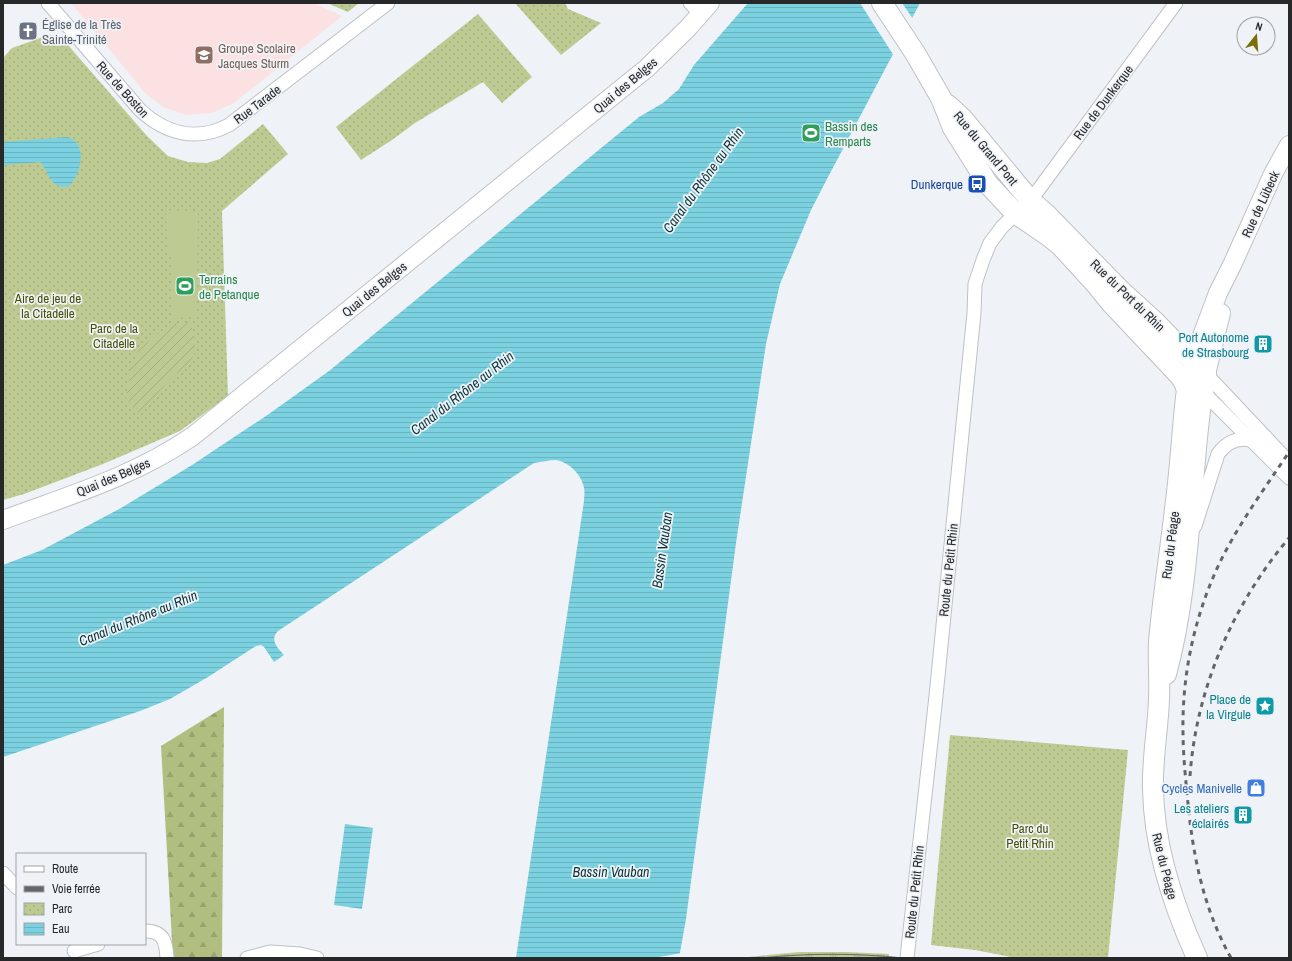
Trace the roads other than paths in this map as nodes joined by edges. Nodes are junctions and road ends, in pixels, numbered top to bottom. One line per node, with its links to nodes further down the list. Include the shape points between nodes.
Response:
1 (48, 3): 6 (street, Rue de Boston, via 140,110 156,123)
2 (388, 3): 6 (street, Rue Tarade, via 229,126 207,134)
3 (882, 3): 8 (main road, Rue du Grand Pont, via 941,98 963,119)
4 (1176, 3): 8 (street, Rue de Dunkerque)
5 (700, 6): 13 (main road, Quai des Belges, via 688,28 647,68 193,436 122,476)
6 (172, 130)
7 (1289, 145): 9 (main road, Rue de Lübeck, via 1273,174 1233,263)
8 (1023, 206): 9 (main road, Rue du Port du Rhin, via 1050,217 1121,291 1155,322); 9 (main road, Rue du Port du Rhin, via 1185,384); 24 (street, Route du Petit Rhin, via 990,244 975,284 936,696)
9 (1196, 378): 10 (street, Rue du Port du Rhin); 11 (street, Rue du Port du Rhin); 14 (main road, Rue du Péage); 15 (main road, Rue du Péage, via 1167,566 1159,643)
10 (1250, 440): 12 (street, Rue du Port du Rhin); 14 (street, Rue du Péage, via 1230,442 1218,454)
11 (1289, 462)
12 (1289, 478)
13 (3, 520)
14 (1187, 549): 15 (main road, Rue du Péage, via 1174,645)
15 (1160, 698): 25 (main road, Rue du Péage, via 1152,789 1155,823 1174,903)
16 (3, 873): 17 (street)
17 (16, 887)
18 (146, 931): 21 (street, via 153,931 164,939)
19 (95, 945): 20 (street)
20 (74, 951)
21 (167, 958)
22 (247, 958): 23 (street, via 270,952)
23 (317, 958)
24 (907, 958)
25 (1197, 958)

